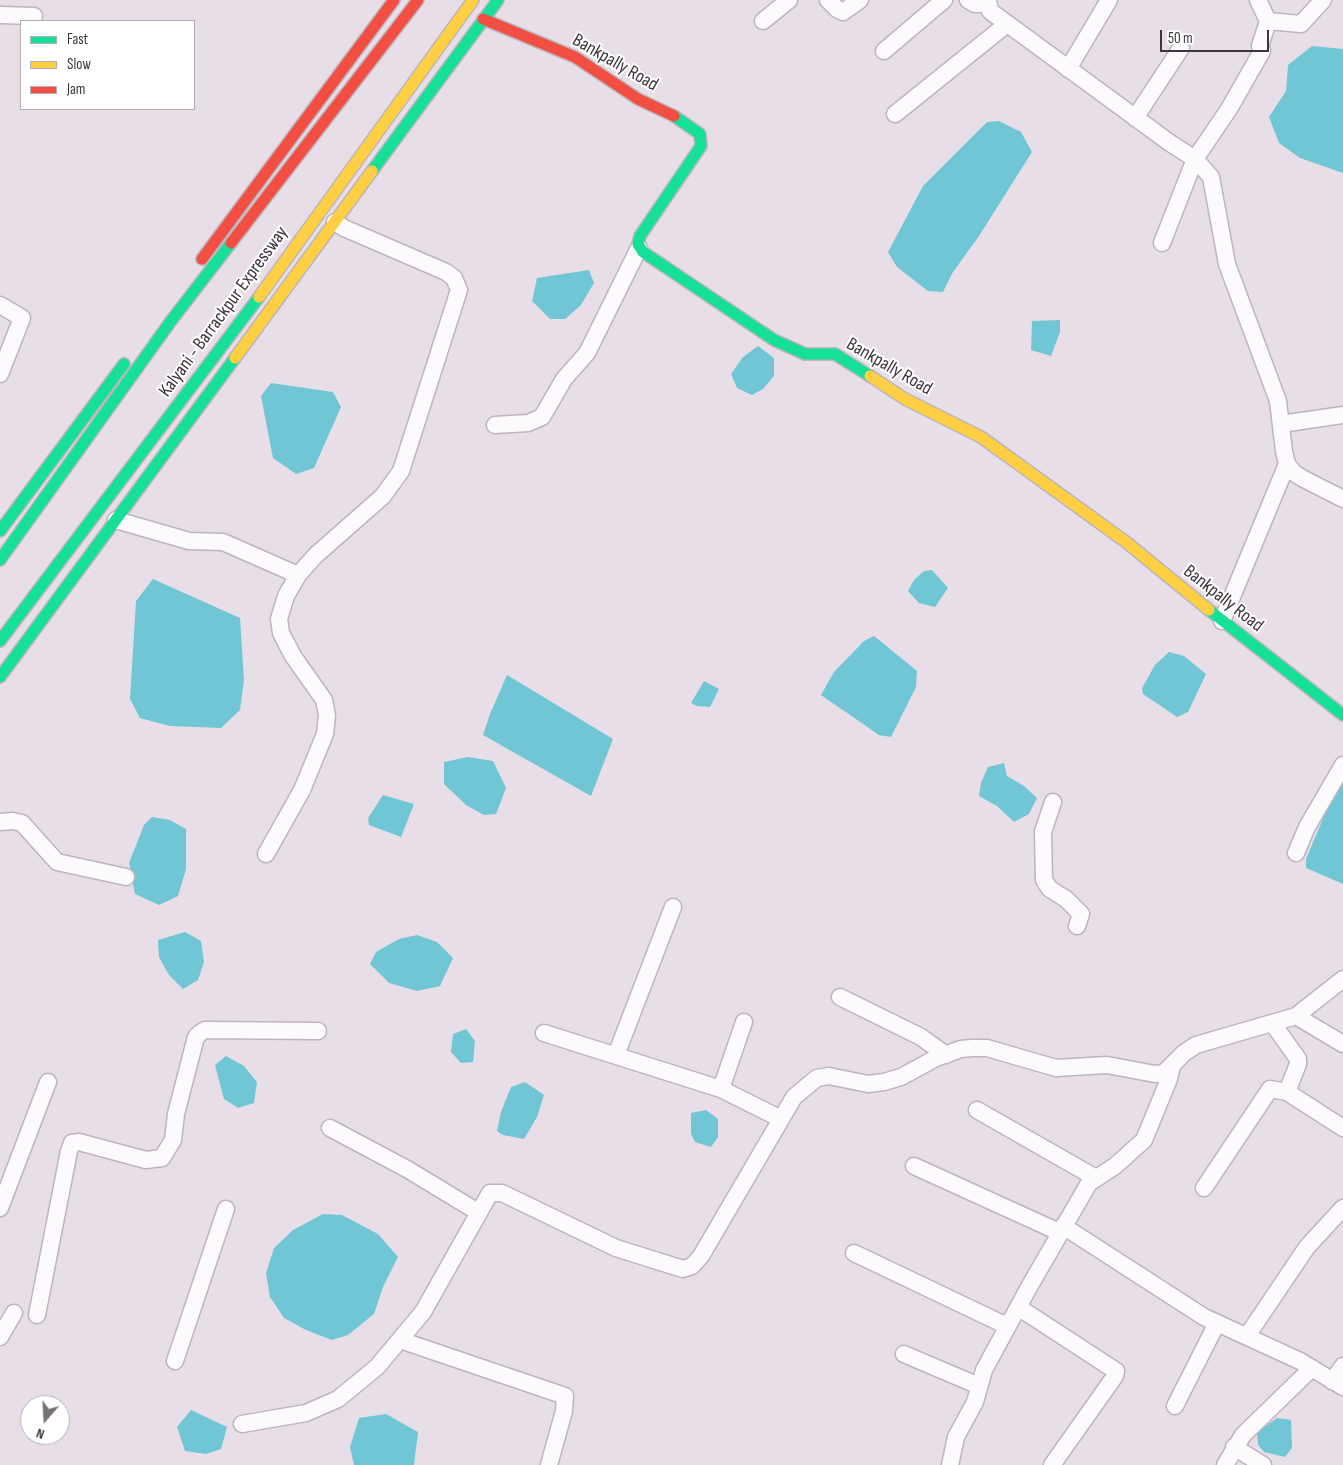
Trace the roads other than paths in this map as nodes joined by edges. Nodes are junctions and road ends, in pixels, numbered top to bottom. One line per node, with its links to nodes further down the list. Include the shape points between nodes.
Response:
1 (394, 0): 29 (main road)
2 (418, 0): 40 (main road, Kalyani - Barrackpur Expressway, via 171,321)
3 (473, 0): 43 (main road, Kalyani - Barrackpur Expressway, via 230,337)
4 (498, 0): 16 (main road)
5 (790, 0): 17 (street)
6 (828, 0): 7 (street, via 843,12)
7 (860, 0)
8 (944, 0): 21 (street)
9 (968, 0): 13 (street, via 975,4)
10 (1109, 0): 22 (street)
11 (1258, 0): 18 (street)
12 (1323, 0): 18 (street, via 1301,24)
13 (988, 2): 19 (street, via 990,11)
14 (0, 15): 15 (street)
15 (34, 16)
16 (483, 19): 26 (main road); 28 (main road, Bankpally Road, via 575,57 632,95 684,121 700,134 700,146 640,236)
17 (762, 21)
18 (1268, 21): 25 (street, via 1260,46 1262,51 1229,109)
19 (1007, 24): 22 (street); 23 (street)
20 (1181, 48): 24 (street)
21 (884, 50)
22 (1068, 69): 24 (street)
23 (895, 114)
24 (1135, 118): 25 (street)
25 (1195, 159): 27 (street); 34 (street, via 1211,177 1227,264 1278,400)
26 (335, 222): 38 (main road); 41 (street, via 446,272 454,278 459,290 400,470 383,496)
27 (1162, 243)
28 (639, 248): 35 (street, via 587,353 564,380 542,417 528,423); 42 (main road, Bankpally Road, via 774,340 805,354 835,354 906,399 981,437 1126,542)
29 (196, 267)
30 (0, 305): 32 (street, via 22,318)
31 (131, 355): 39 (main road)
32 (0, 374)
33 (1343, 415): 34 (street)
34 (1282, 424): 36 (street)
35 (495, 426)
36 (1287, 464): 37 (street, via 1302,478); 42 (street)
37 (1343, 499)
38 (116, 520): 41 (street, via 194,542 223,542); 44 (main road)
39 (0, 531)
40 (0, 560)
41 (298, 575): 50 (street, via 286,596 279,619 281,632 293,656 324,700 327,715 325,734 302,790)
42 (1222, 621): 45 (main road, Bankpally Road)
43 (0, 641)
44 (0, 678)
45 (1343, 715)
46 (1343, 765): 49 (street, via 1311,819)
47 (1053, 802): 53 (street, via 1043,832 1044,880 1050,889 1081,914)
48 (0, 822): 51 (street, via 22,823 63,865)
49 (1296, 853)
50 (266, 854)
51 (126, 877)
52 (672, 907): 63 (street)
53 (1077, 926)
54 (1343, 979): 56 (street)
55 (840, 998): 62 (street, via 920,1037)
56 (1296, 1016): 58 (street); 61 (street)
57 (744, 1022): 66 (street)
58 (1273, 1024): 64 (street, via 1196,1045); 67 (street, via 1298,1059)
59 (318, 1031): 83 (street, via 205,1030 200,1033 196,1037 176,1114 173,1140 162,1158 146,1160 79,1142 72,1143)
60 (544, 1033): 63 (street)
61 (1343, 1044)
62 (946, 1054): 64 (street, via 961,1049 987,1048 1056,1068 1107,1065 1155,1074 1164,1073); 69 (street, via 884,1082 868,1084 829,1076 817,1078 794,1097)
63 (616, 1055): 66 (street)
64 (1172, 1066): 73 (street, via 1144,1140)
65 (48, 1082): 75 (street)
66 (720, 1088): 69 (street)
67 (1287, 1092): 71 (street); 74 (street, via 1270,1089)
68 (977, 1110): 73 (street)
69 (781, 1119): 78 (street, via 701,1256 692,1266 683,1269 616,1248 502,1193 490,1192)
70 (330, 1128): 78 (street, via 414,1172)
71 (1343, 1128)
72 (914, 1166): 79 (street)
73 (1096, 1178): 79 (street, via 1089,1183)
74 (1204, 1188)
75 (0, 1208)
76 (1343, 1208): 86 (street, via 1307,1247)
77 (226, 1209): 90 (street)
78 (478, 1212): 88 (street, via 423,1312)
79 (1061, 1229): 81 (street); 84 (street)
80 (854, 1253): 85 (street)
81 (1018, 1307): 85 (street); 100 (street, via 1116,1372)
82 (14, 1313): 87 (street)
83 (37, 1315)
84 (1217, 1323): 86 (street); 95 (street)
85 (1007, 1326): 94 (street)
86 (1248, 1336): 92 (street)
87 (0, 1337)
88 (400, 1340): 96 (street, via 377,1366 338,1399 306,1413); 98 (street, via 565,1396)
89 (904, 1354): 94 (street)
90 (176, 1361)
91 (1343, 1366): 93 (street)
92 (1312, 1368): 93 (street); 97 (street)
93 (1338, 1384)
94 (979, 1386): 99 (street, via 975,1402 956,1437)
95 (1175, 1406)
96 (242, 1424)
97 (1234, 1447): 101 (street); 102 (street)
98 (549, 1465)
99 (950, 1465)
100 (1052, 1465)
101 (1225, 1465)
102 (1263, 1465)

